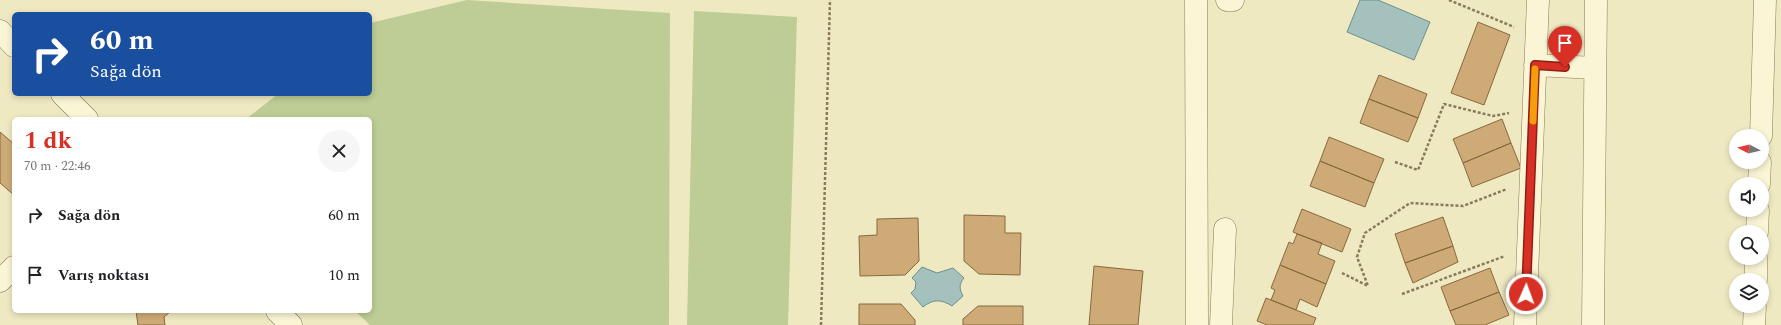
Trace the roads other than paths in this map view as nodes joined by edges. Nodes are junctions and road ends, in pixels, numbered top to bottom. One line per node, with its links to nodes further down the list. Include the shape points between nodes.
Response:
1 (1196, 0): 20 (street)
2 (1227, 0): 3 (street)
3 (1233, 0)
4 (1538, 0): 9 (street)
5 (1596, 0): 10 (street)
6 (1765, 0): 13 (street)
7 (0, 31): 8 (street)
8 (12, 44)
9 (1535, 65): 10 (street); 22 (street)
10 (1595, 68): 23 (street)
11 (64, 96): 12 (street)
12 (85, 117)
13 (1761, 129)
14 (1225, 229): 21 (street)
15 (12, 269): 16 (street)
16 (0, 281)
17 (279, 313): 19 (street)
18 (1755, 313): 24 (street)
19 (291, 325)
20 (1197, 325)
21 (1221, 325)
22 (1525, 325)
23 (1593, 325)
24 (1754, 325)

